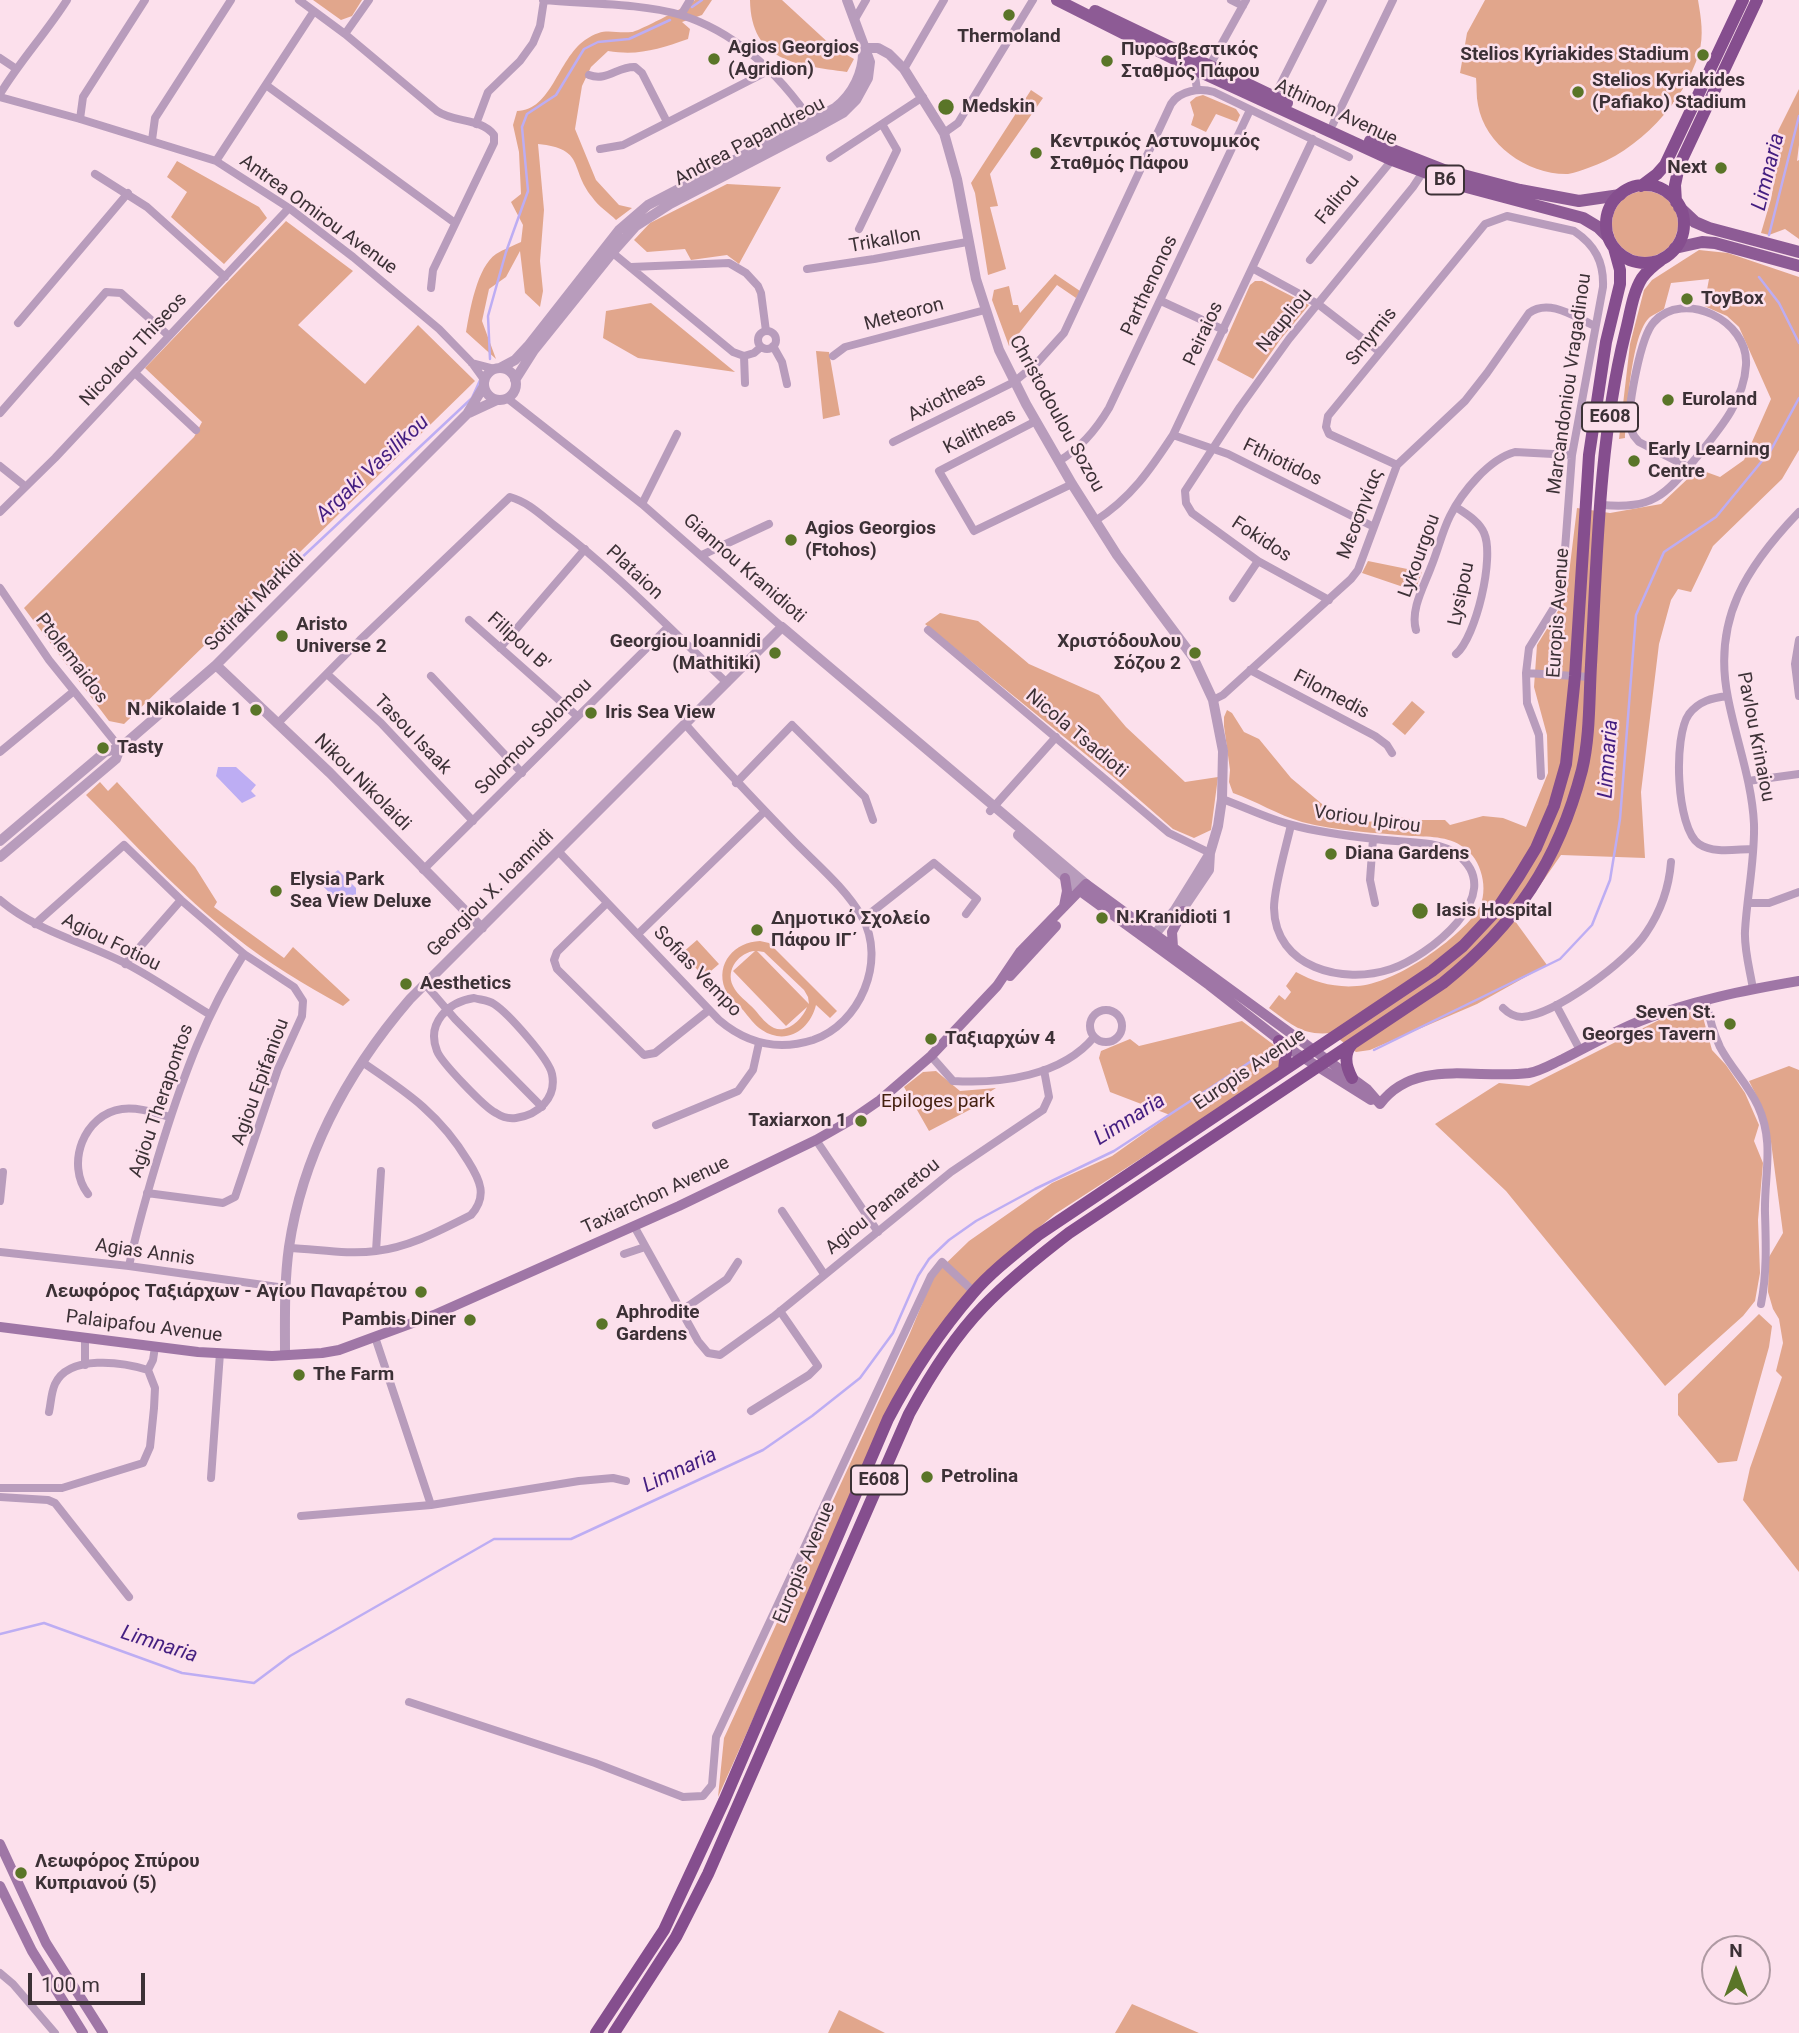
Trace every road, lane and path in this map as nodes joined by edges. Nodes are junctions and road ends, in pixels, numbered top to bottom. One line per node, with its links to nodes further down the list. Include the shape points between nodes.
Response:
1 (67, 0): 28 (street)
2 (145, 0): 39 (street, via 83,97)
3 (231, 0): 47 (street, via 155,118)
4 (299, 0): 21 (street)
5 (369, 0): 24 (street)
6 (543, 0): 19 (street); 41 (street, via 533,43 488,92)
7 (690, 0): 22 (street)
8 (847, 0): 23 (street)
9 (866, 0): 23 (street)
10 (944, 0): 29 (street)
11 (1033, 0): 45 (street, via 958,122)
12 (1057, 0): 30 (main road, Athinon Avenue / B6)
13 (1073, 0): 27 (main road, Athinon Avenue / B6)
14 (1231, 0): 20 (street)
15 (1323, 0): 37 (street)
16 (1393, 0): 44 (street)
17 (1743, 0): 55 (highway, via 1665,165)
18 (1757, 0): 58 (highway, via 1679,166 1675,185)
19 (591, 2): 22 (street)
20 (1244, 3): 27 (street)
21 (314, 12): 24 (street); 33 (street)
22 (681, 15): 31 (street, via 724,34)
23 (855, 19): 25 (street)
24 (345, 34): 41 (street, via 444,115)
25 (863, 48): 29 (street, Christodoulou Sozou, via 878,48); 42 (street, Andrea Papandreou, via 862,66 852,90)
26 (0, 58): 28 (street)
27 (1210, 65): 37 (main road, Athinon Avenue / B6)
28 (15, 68): 35 (street)
29 (904, 69): 36 (street, Christodoulou Sozou)
30 (1194, 69): 34 (street); 44 (main road, Athinon Avenue / B6)
31 (770, 70): 40 (street); 42 (street)
32 (589, 75): 40 (street, via 601,78 635,67)
33 (266, 85): 52 (street); 61 (street)
34 (1196, 90): 38 (street, via 1214,92); 93 (street, Axiotheas, via 1171,104 1064,333)
35 (0, 95): 39 (street, Antrea Omirou Avenue)
36 (923, 97): 43 (street); 45 (street, Christodoulou Sozou)
37 (1274, 97): 44 (main road, Athinon Avenue / B6)
38 (1250, 110): 46 (street); 76 (street, Parthenonos)
39 (80, 119): 47 (street, Antrea Omirou Avenue)
40 (667, 122): 48 (street, via 623,145)
41 (476, 124): 61 (street, via 489,129 494,143)
42 (814, 124): 66 (street, Andrea Papandreou, via 648,205 632,217)
43 (882, 124): 50 (street); 62 (street, via 897,150)
44 (1330, 127): 46 (street); 51 (main road, Athinon Avenue / B6); 57 (main road, Athinon Avenue / B6, via 1434,166 1520,190 1579,201)
45 (944, 133): 63 (street, Christodoulou Sozou)
46 (1313, 139): 49 (street); 72 (street, Peiraios)
47 (152, 140): 52 (street, Antrea Omirou Avenue)
48 (600, 149)
49 (1349, 157)
50 (830, 158)
51 (1392, 160): 53 (main road, Athinon Avenue / B6); 68 (street, Falirou)
52 (216, 161): 59 (street, Antrea Omirou Avenue)
53 (1423, 172): 64 (main road, Athinon Avenue / B6, via 1583,218); 77 (street, Naupliou)
54 (95, 174): 56 (street)
55 (1641, 186): 57 (highway); 58 (highway, via 1660,189)
56 (128, 194): 74 (street); 79 (street)
57 (1620, 195): 64 (highway, E608, via 1607,214)
58 (1678, 205): 65 (highway, via 1683,226); 67 (main road, via 1695,222 1709,228)
59 (289, 208): 74 (street, Nicolaou Thiseos); 89 (street, Antrea Omirou Avenue, via 439,329)
60 (1507, 216): 80 (street, Marcandoniou Vragadinou, via 1574,231 1590,244 1604,272); 86 (street, Smyrnis, via 1485,224)
61 (455, 223): 75 (street, via 433,270)
62 (859, 229)
63 (967, 242): 73 (street, Trikallon); 78 (street, Christodoulou Sozou)
64 (1611, 243): 69 (highway, via 1624,257 1637,262); 141 (highway, Europis Avenue / E608, via 1620,284 1589,455)
65 (1675, 248): 69 (highway, E608); 70 (main road, via 1715,243)
66 (609, 250): 71 (street); 90 (street, Andrea Papandreou, via 522,354); 92 (street, Andrea Papandreou)
67 (1799, 252)
68 (1310, 260)
69 (1661, 260): 115 (highway, Europis Avenue / E608, via 1638,286 1622,345 1608,428)
70 (1799, 266)
71 (631, 267): 82 (street, via 729,263 758,286); 87 (street, via 733,352)
72 (1252, 268): 77 (street); 81 (street, Peiraios)
73 (807, 269)
74 (225, 276): 83 (street, Nicolaou Thiseos)
75 (431, 288)
76 (1161, 301): 81 (street); 107 (street, Parthenonos, via 1099,425 1079,448)
77 (1318, 304): 86 (street); 105 (street, Naupliou)
78 (985, 310): 88 (street, Meteoron, via 845,347); 93 (street, Christodoulou Sozou)
79 (18, 323)
80 (1595, 326): 106 (street, Marcandoniou Vragadinou); 108 (street, Μεσσηνίας, via 1559,310 1534,310 1465,401)
81 (1224, 330): 103 (street, Peiraios)
82 (766, 331): 84 (street, via 773,333); 85 (street, via 758,336)
83 (169, 336): 91 (street, Nicolaou Thiseos); 98 (street, via 121,293 106,292)
84 (774, 346): 85 (street); 96 (street)
85 (761, 347): 87 (street)
86 (1380, 352): 108 (street, Smyrnis, via 1328,416 1326,427 1334,438)
87 (744, 356): 94 (street)
88 (833, 356)
89 (472, 363): 90 (street); 95 (street, Antrea Omirou Avenue)
90 (498, 369): 92 (street); 95 (street)
91 (135, 373): 101 (street); 112 (street, Nicolaou Thiseos)
92 (515, 380): 97 (street, via 515,388)
93 (1014, 382): 100 (street, Christodoulou Sozou); 104 (street, Axiotheas)
94 (745, 383)
95 (484, 384): 97 (street, via 488,395); 99 (street, Sotiraki Markidi)
96 (787, 384)
97 (502, 399): 99 (street, Sotiraki Markidi); 114 (street, Giannou Kranidioti)
98 (0, 412)
99 (467, 414): 136 (street, Sotiraki Markidi)
100 (1036, 421): 107 (street, Christodoulou Sozou); 111 (street, Kalitheas, via 939,471 974,531)
101 (196, 430)
102 (677, 434): 114 (street)
103 (1173, 435): 105 (street, Fthiotidos); 119 (street, Peiraios, via 1146,477)
104 (893, 442)
105 (1211, 448): 113 (street, Naupliou); 121 (street, Fthiotidos)
106 (1572, 456): 116 (street, Lykourgou, via 1515,452 1502,456); 138 (street, Marcandoniou Vragadinou, via 1562,590 1529,648)
107 (1059, 461): 111 (street, Christodoulou Sozou)
108 (1397, 464): 121 (street, Μεσσηνίας)
109 (0, 466): 112 (street)
110 (1688, 467): 110 (street, via 1737,401 1746,364 1745,350 1733,328 1712,314 1684,309 1660,316 1647,330 1629,425 1639,442); 115 (street, via 1653,501 1635,506)
111 (1072, 484): 119 (street, Christodoulou Sozou)
112 (25, 486): 117 (street, Nicolaou Thiseos)
113 (1185, 497): 124 (street, Fokidos, via 1192,513)
114 (642, 504): 123 (street, Giannou Kranidioti)
115 (1602, 505): 142 (highway, Europis Avenue / E608)
116 (1455, 507): 132 (street, Lykourgou, via 1420,594); 135 (street, Lysipou, via 1480,525 1487,550 1470,635)
117 (0, 512)
118 (1799, 512): 145 (street, Pavlou Krinaiou, via 1753,565 1734,605 1726,646)
119 (1095, 522): 147 (street, Christodoulou Sozou, via 1194,657)
120 (769, 524): 123 (street)
121 (1374, 527): 127 (street, Μεσσηνίας, via 1358,570)
122 (585, 549): 129 (street, Plataion); 134 (street); 139 (street, Plataion, via 530,506 510,497)
123 (702, 555): 130 (street, Giannou Kranidioti)
124 (1258, 561): 126 (street); 127 (street, Fokidos)
125 (0, 588): 144 (street, Ptolemaidos)
126 (1233, 598)
127 (1329, 600): 137 (street, Μεσσηνίας)
128 (469, 620): 134 (street, Filipou B')
129 (668, 627): 143 (street, Plataion); 148 (street, Solomou Solomou)
130 (782, 627): 143 (street, Georgiou X. Ioannidi); 161 (street, Giannou Kranidioti)
131 (928, 630): 151 (street, Nicola Tsadioti)
132 (1416, 630)
133 (1799, 640): 146 (street, via 1795,664)
134 (500, 648): 148 (street, Filipou B')
135 (1456, 654)
136 (216, 665): 149 (street, Nikou Nikolaidi); 152 (street, Sotiraki Markidi)
137 (1250, 670): 147 (street, Μεσσηνίας); 154 (street, Filomedis, via 1375,736)
138 (1526, 673): 141 (street); 157 (street, Marcandoniou Vragadinou, via 1527,703 1539,736)
139 (327, 674): 149 (street); 164 (street, Tasou Isaak, via 381,723)
140 (431, 676): 155 (street)
141 (1575, 676): 142 (street); 208 (highway, Europis Avenue / E608, via 1566,764 1554,806 1536,848 1495,912 1432,971)
142 (1590, 677): 205 (highway, Europis Avenue / E608, via 1582,768 1567,816 1532,890 1476,956)
143 (727, 683): 150 (street, Georgiou X. Ioannidi)
144 (74, 691): 152 (street, Ptolemaidos); 153 (street)
145 (1727, 696): 158 (street, Pavlou Krinaiou); 168 (street, via 1703,701 1685,720 1679,756 1682,798 1692,835 1701,846)
146 (1799, 696)
147 (1213, 700): 160 (street, Christodoulou Sozou, via 1223,751)
148 (577, 716): 155 (street, Solomou Solomou)
149 (277, 724): 173 (street, Nikou Nikolaidi)
150 (686, 724): 159 (street, Sofias Vempo); 169 (street, Georgiou X. Ioannidi)
151 (1056, 737): 161 (street); 170 (street, Nicola Tsadioti, via 1169,833)
152 (120, 748): 167 (street, Sotiraki Markidi, via 105,752); 171 (street, Sotiraki Markidi, via 116,759)
153 (0, 752)
154 (1392, 753)
155 (522, 773): 164 (street, Solomou Solomou)
156 (1799, 774): 158 (street)
157 (1541, 776)
158 (1748, 781): 168 (street, Pavlou Krinaiou)
159 (736, 783): 162 (street, Sofias Vempo); 163 (street, via 792,726 864,797)
160 (1222, 799): 165 (street, Voriou Ipirou); 170 (street, Christodoulou Sozou)
161 (992, 809): 174 (street, Giannou Kranidioti); 175 (street, Giannou Kranidioti)
162 (765, 811): 185 (street, Sofias Vempo, via 844,892); 188 (street)
163 (873, 820)
164 (473, 821): 173 (street, Solomou Solomou)
165 (1291, 825): 166 (street, Voriou Ipirou); 166 (street, Voriou Ipirou, via 1274,907 1276,922 1290,951 1301,962 1324,971 1375,973 1409,962 1451,929 1470,905 1472,876 1452,851)
166 (1373, 839): 179 (street, via 1370,880)
167 (0, 841)
168 (1753, 849): 180 (street, Pavlou Krinaiou)
169 (559, 852): 181 (street, Sofias Vempo); 187 (street, Georgiou X. Ioannidi)
170 (1210, 853): 183 (street, Christodoulou Sozou, via 1209,870); 189 (street, Christodoulou Sozou)
171 (0, 857)
172 (1671, 862): 198 (street, via 1660,910 1630,954)
173 (423, 870): 187 (street, Nikou Nikolaidi)
174 (1065, 878): 175 (street, Giannou Kranidioti); 182 (main road, via 1068,891)
175 (1086, 890): 182 (main road, Taxiarchon Avenue); 189 (main road, Giannou Kranidioti); 195 (main road, Taxiarchon Avenue)
176 (1799, 892): 180 (street, via 1769,903)
177 (181, 900): 186 (street, Agiou Epifaniou, via 124,845); 191 (street, Agiou Epifaniou); 192 (street)
178 (0, 901): 186 (street, Agiou Fotiou)
179 (1375, 903)
180 (1748, 903): 196 (street, Pavlou Krinaiou, via 1745,947)
181 (607, 904): 188 (street, Sofias Vempo); 201 (street, via 557,952 557,969 644,1055 655,1053)
182 (1063, 909): 195 (main road, Taxiarchon Avenue, via 1020,952)
183 (1183, 911): 189 (street, Christodoulou Sozou); 190 (main road, via 1172,932)
184 (967, 914): 185 (street, via 977,899 934,863)
185 (863, 919): 206 (street, Sofias Vempo, via 871,965 854,1010 818,1038 784,1045)
186 (35, 924): 192 (street, Agiou Fotiou)
187 (482, 928): 194 (street, Georgiou X. Ioannidi)
188 (638, 934): 201 (street, Sofias Vempo)
189 (1154, 941): 190 (main road, Giannou Kranidioti); 204 (main road, Giannou Kranidioti)
190 (1173, 947): 208 (main road, Giannou Kranidioti)
191 (244, 954): 202 (street, Agiou Therapontos); 222 (street, Agiou Epifaniou, via 294,987 303,1007 238,1192 223,1203)
192 (125, 964): 202 (street, Agiou Fotiou)
193 (1799, 981): 196 (main road)
194 (425, 984): 200 (street); 210 (street, Georgiou X. Ioannidi)
195 (997, 986): 209 (main road, Taxiarchon Avenue)
196 (1753, 989): 197 (main road)
197 (1706, 1001): 207 (main road, via 1640,1021); 238 (street, via 1720,1046 1759,1108 1767,1142)
198 (1556, 1005): 199 (street, via 1523,1017); 207 (street)
199 (1503, 1008)
200 (446, 1009): 216 (street); 216 (street, via 462,1000 485,1000 519,1028 547,1060 552,1074 550,1093); 216 (street, via 434,1034 443,1063 493,1112 509,1119)
201 (709, 1010): 206 (street, Sofias Vempo, via 729,1029)
202 (209, 1014): 217 (street, Agiou Therapontos)
203 (1094, 1037): 203 (street, via 1090,1027 1095,1014 1107,1010 1118,1015 1123,1027 1117,1038 1106,1042); 212 (street, via 1080,1052)
204 (1279, 1041): 208 (main road, Giannou Kranidioti); 213 (highway, via 1286,1052)
205 (1356, 1041): 211 (highway, Europis Avenue / E608); 214 (highway, via 1347,1054)
206 (759, 1043): 218 (street, via 752,1070 738,1091)
207 (1580, 1050): 215 (main road, via 1530,1072 1414,1078 1398,1085)
208 (1309, 1055): 211 (main road, Giannou Kranidioti); 213 (highway, Europis Avenue / E608)
209 (931, 1056): 212 (street, via 953,1081 984,1083); 219 (main road, Taxiarchon Avenue, via 880,1100)
210 (362, 1062): 229 (street, Georgiou X. Ioannidi, via 319,1139); 230 (street, via 434,1115 457,1143 481,1185 482,1197 471,1215 417,1241)
211 (1322, 1063): 214 (main road); 215 (main road); 268 (highway, Europis Avenue / E608, via 1069,1233 981,1308 949,1350 925,1384 893,1448 708,1874 676,1937)
212 (1044, 1070): 227 (street, Agiou Panaretou, via 1049,1097 1043,1110 951,1172)
213 (1284, 1070): 237 (highway, Europis Avenue / E608, via 1038,1235)
214 (1352, 1078): 215 (main road)
215 (1380, 1104)
216 (542, 1107)
217 (170, 1117): 222 (street, Agiou Therapontos); 223 (street, via 123,1109 96,1121 80,1146 77,1171)
218 (656, 1125)
219 (816, 1140): 226 (main road, Taxiarchon Avenue); 227 (street)
220 (381, 1171): 230 (street)
221 (3, 1172): 224 (street)
222 (147, 1193): 234 (street, Agiou Therapontos)
223 (88, 1194)
224 (0, 1201)
225 (782, 1211): 235 (street)
226 (634, 1226): 228 (street); 242 (main road, Taxiarchon Avenue)
227 (878, 1232): 235 (street, Agiou Panaretou)
228 (645, 1247): 232 (street); 239 (street)
229 (289, 1248): 230 (street); 236 (street, Georgiou X. Ioannidi)
230 (376, 1251)
231 (0, 1252): 234 (street, Agias Annis)
232 (624, 1254)
233 (738, 1262): 239 (street, via 727,1279)
234 (130, 1266): 236 (street, Agias Annis)
235 (824, 1274): 240 (street, Agiou Panaretou)
236 (285, 1288): 246 (street, Georgiou X. Ioannidi)
237 (974, 1292): 260 (street, via 942,1262 931,1276 716,1737 712,1785 703,1796 683,1797); 267 (highway, Europis Avenue / E608, via 915,1372 888,1419 669,1919)
238 (1761, 1304)
239 (681, 1311): 240 (street, Agiou Panaretou, via 712,1355 720,1355)
240 (780, 1311): 249 (street, via 818,1366)
241 (0, 1327): 243 (main road, Palaipafou Avenue)
242 (375, 1337): 246 (main road, Taxiarchon Avenue, via 322,1353); 257 (street)
243 (85, 1338): 244 (main road, Palaipafou Avenue); 247 (street)
244 (155, 1347): 245 (main road, Palaipafou Avenue); 248 (street)
245 (220, 1353): 246 (main road, Palaipafou Avenue); 251 (street)
246 (285, 1355)
247 (85, 1364): 248 (street, via 115,1363); 250 (street, via 61,1375)
248 (148, 1370): 254 (street, via 155,1388 154,1408 149,1454 143,1463 62,1488)
249 (751, 1411)
250 (49, 1412)
251 (211, 1478)
252 (626, 1481): 257 (street, via 613,1478 541,1485)
253 (0, 1488): 254 (street)
254 (17, 1488): 256 (street)
255 (0, 1497): 256 (street)
256 (21, 1498): 259 (street, via 55,1503)
257 (430, 1505): 258 (street)
258 (301, 1516)
259 (129, 1597)
260 (409, 1702)
261 (0, 1844): 266 (main road, via 46,1943)
262 (0, 1886): 265 (main road, via 32,1951)
263 (0, 1973): 264 (street)
264 (55, 2033)
265 (83, 2033)
266 (103, 2033)
267 (596, 2033)
268 (614, 2033)

